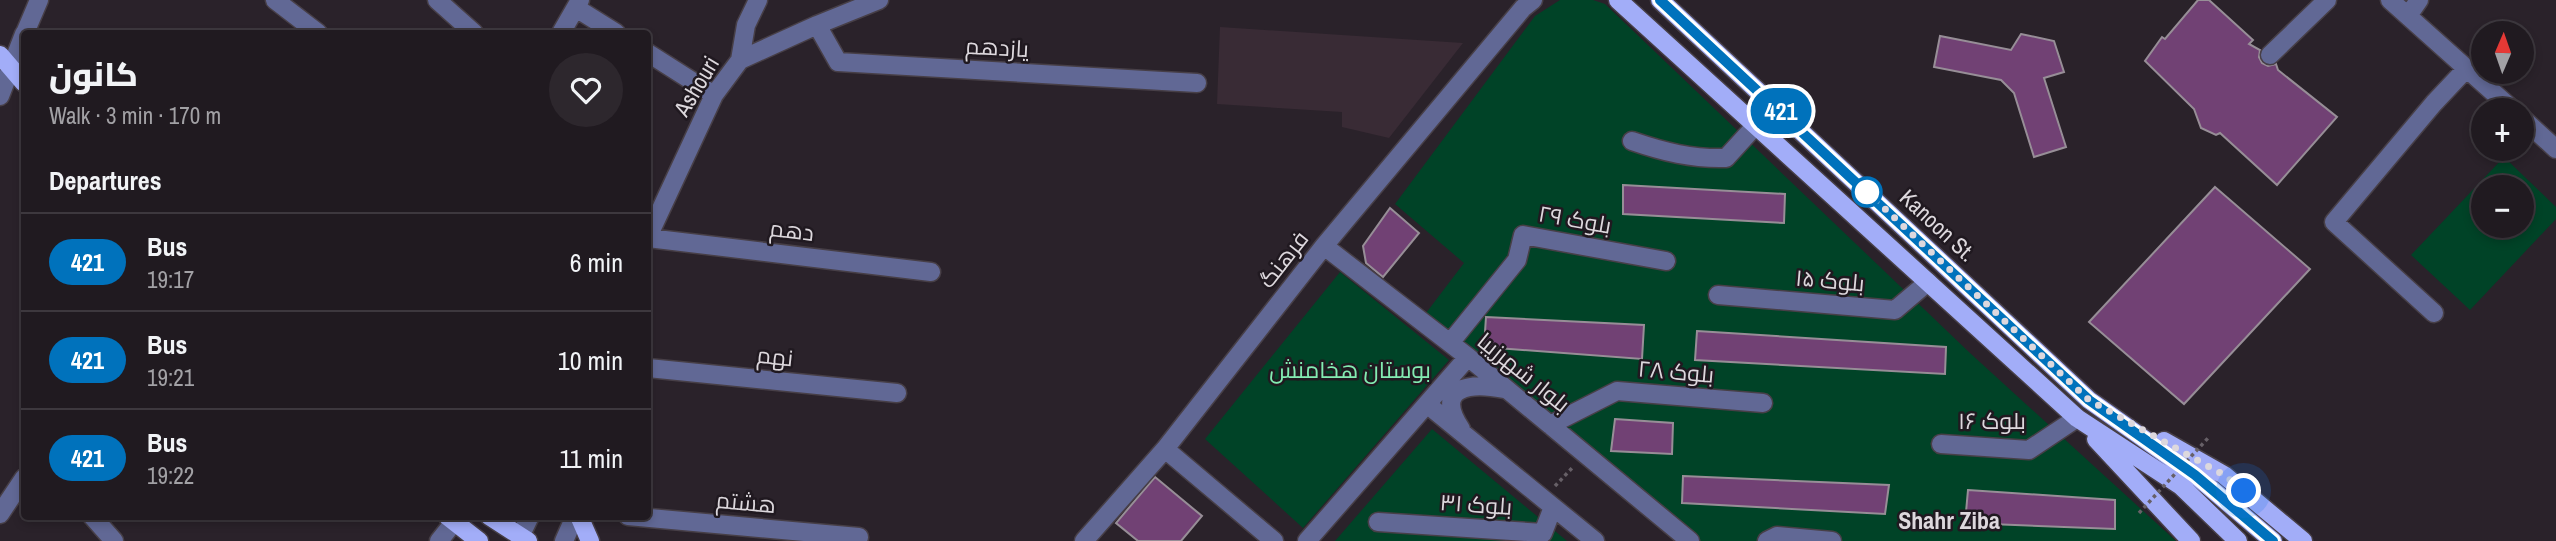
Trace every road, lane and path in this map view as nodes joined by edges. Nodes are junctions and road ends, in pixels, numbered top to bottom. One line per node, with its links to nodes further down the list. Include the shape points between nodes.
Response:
1 (39, 0): 16 (street)
2 (275, 0): 17 (street)
3 (437, 0): 18 (street)
4 (758, 0): 25 (street, via 746,26)
5 (879, 0): 15 (street, Ashouri)
6 (1618, 0): 22 (main road)
7 (1660, 0): 14 (main road, Kanoon St.)
8 (2328, 0): 24 (street)
9 (2390, 0): 13 (street)
10 (2419, 0): 13 (street)
11 (1527, 3): 41 (street, فرهنگ)
12 (578, 4): 19 (street); 20 (street)
13 (2408, 16): 28 (street)
14 (1681, 20): 22 (main road, via 1686,27 1682,40 1674,44); 27 (main road, Kanoon St.)
15 (817, 25): 25 (street, Ashouri); 30 (street, یازدهم, via 838,62)
16 (27, 30)
17 (314, 30)
18 (471, 30)
19 (563, 30)
20 (612, 30)
21 (21, 39): 26 (street)
22 (1663, 40): 31 (main road)
23 (651, 55): 32 (street)
24 (2270, 55)
25 (740, 60): 32 (street, Ashouri)
26 (5, 61): 29 (main road); 33 (street)
27 (1734, 68): 31 (main road, via 1713,71); 52 (main road, Kanoon St.)
28 (2467, 68): 34 (street); 46 (street, via 2334,222)
29 (21, 80)
30 (1197, 83)
31 (1715, 87): 35 (main road)
32 (714, 94): 39 (street, Ashouri)
33 (0, 96)
34 (2500, 98)
35 (1756, 125): 37 (street, via 1726,158 1695,159); 44 (main road)
36 (2534, 129): 38 (street)
37 (1632, 141)
38 (2556, 149)
39 (651, 230)
40 (651, 237): 43 (street, دهم)
41 (1324, 246): 47 (street, بلوار شهرزیبا); 60 (street, فرهنگ)
42 (1666, 261): 47 (street, بلوک ۲۹, via 1523,235 1517,260)
43 (931, 272)
44 (1928, 282): 45 (street, بلوک ۱۵, via 1895,310); 55 (main road)
45 (1718, 295)
46 (2434, 313)
47 (1450, 343): 48 (street, بلوار شهرزیبا)
48 (1468, 357): 50 (street, بلوار شهرزیبا); 54 (street)
49 (651, 368): 51 (street, نهم)
50 (1507, 390): 56 (street, بلوار شهرزیبا); 57 (street, via 1475,385 1463,387 1453,396 1451,409)
51 (897, 393)
52 (2089, 400): 62 (main road, Kanoon St.); 93 (main road, Kanoon St., via 2224,475)
53 (1763, 403): 56 (street, بلوک ۲۸, via 1617,391)
54 (1428, 405): 57 (street); 85 (street)
55 (2077, 418): 59 (street, بلوک ۱۶, via 2029,450); 62 (main road); 90 (main road)
56 (1550, 425): 61 (street, بلوار شهرزیبا)
57 (1466, 437): 64 (street)
58 (2209, 438): 65 (path, bridge)
59 (1941, 444)
60 (1164, 449): 83 (street, فرهنگ); 84 (street)
61 (1586, 455): 64 (path); 87 (street, بلوار شهرزیبا)
62 (2188, 481): 91 (main road); 92 (main road)
63 (21, 482): 66 (street)
64 (1548, 503): 75 (street, بلوک ۳۱, via 1543,533); 86 (street)
65 (2139, 513)
66 (0, 514)
67 (651, 518): 76 (street, هشتم)
68 (96, 520): 78 (street)
69 (450, 520): 79 (street)
70 (451, 520): 80 (main road)
71 (495, 520): 77 (main road)
72 (529, 520): 77 (street)
73 (575, 520): 81 (street)
74 (579, 520): 82 (main road)
75 (1378, 522)
76 (859, 537)
77 (522, 539)
78 (114, 541)
79 (439, 541)
80 (479, 541)
81 (564, 541)
82 (590, 541)
83 (1084, 541)
84 (1273, 541)
85 (1307, 541)
86 (1595, 541)
87 (1690, 541)
88 (1767, 541): 89 (street, via 1777,536)
89 (1832, 541)
90 (2191, 541)
91 (2238, 541)
92 (2273, 541)
93 (2303, 541)

